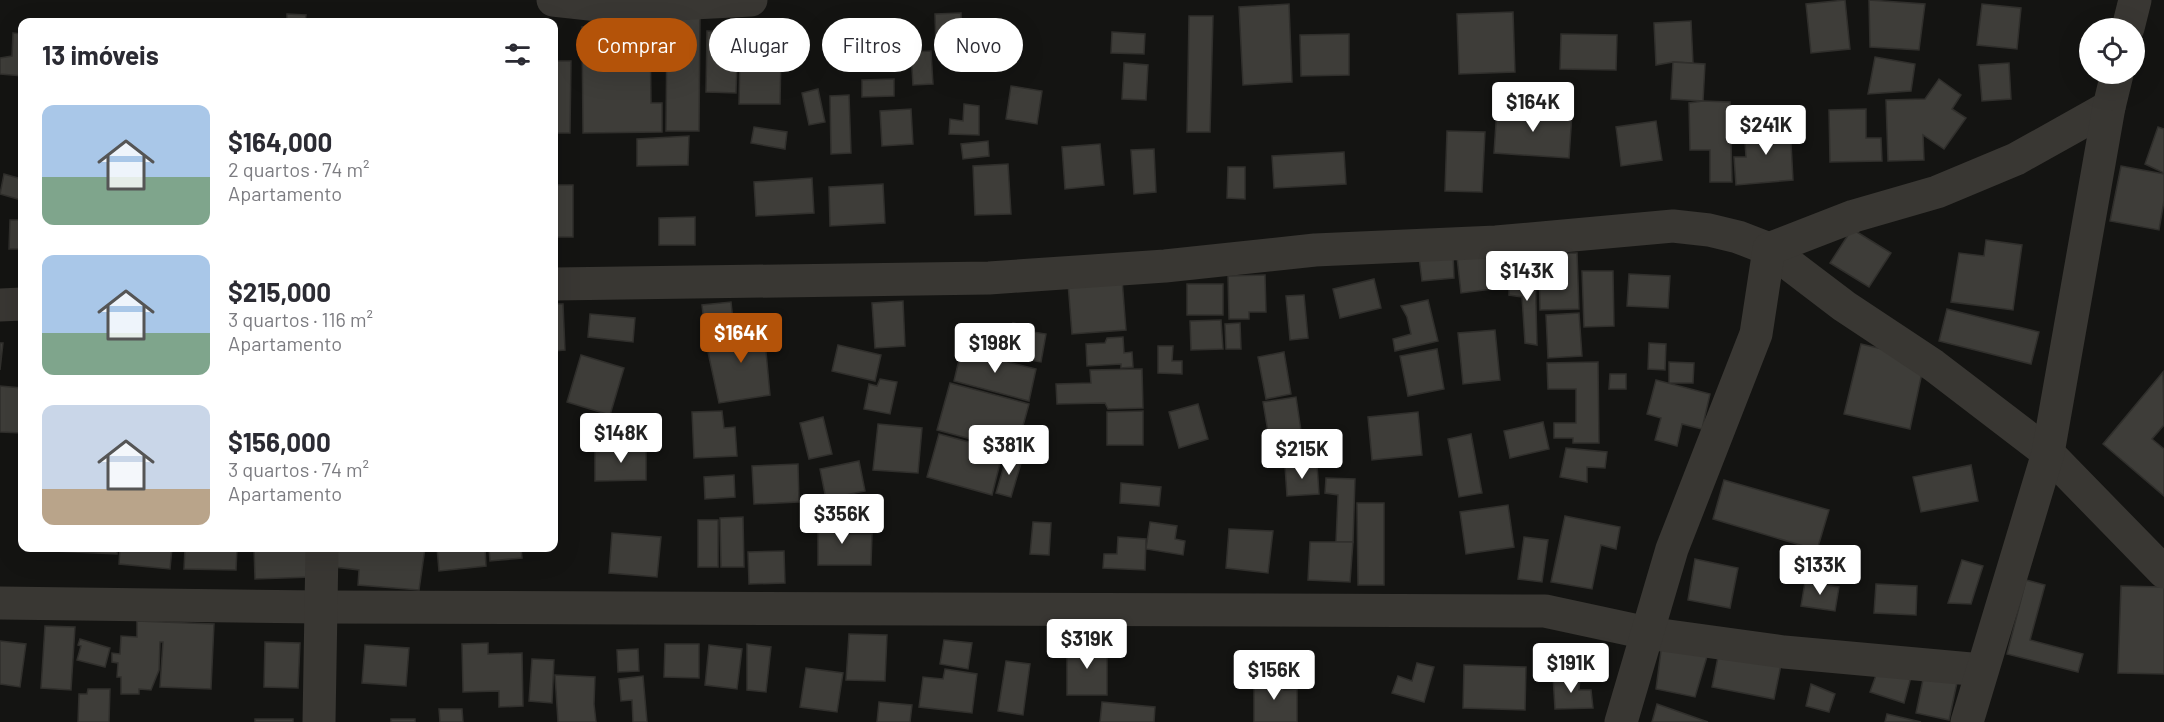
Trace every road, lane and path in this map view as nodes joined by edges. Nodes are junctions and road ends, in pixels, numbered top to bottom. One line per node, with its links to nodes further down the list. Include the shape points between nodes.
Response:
1 (553, 0): 2 (street, via 617,7)
2 (751, 0)
3 (2135, 0): 4 (street)
4 (2130, 18)
5 (2115, 84): 6 (street)
6 (2109, 107): 7 (street, via 2016,159 1947,188 1854,216); 11 (street)
7 (1769, 249): 8 (street, via 1709,230 1673,226 1496,242 1315,250 1165,267 989,278); 11 (street, via 1844,306 1933,365); 16 (street, via 1755,334 1672,549)
8 (558, 284)
9 (18, 304): 10 (street)
10 (0, 305)
11 (2048, 453): 13 (street); 17 (street)
12 (322, 552): 15 (street)
13 (2164, 572)
14 (0, 603): 15 (street)
15 (320, 607): 16 (street, via 1545,611); 18 (street)
16 (1647, 633): 17 (street, via 1784,652); 19 (street)
17 (1982, 670): 20 (street)
18 (319, 722)
19 (1621, 722)
20 (1967, 722)

